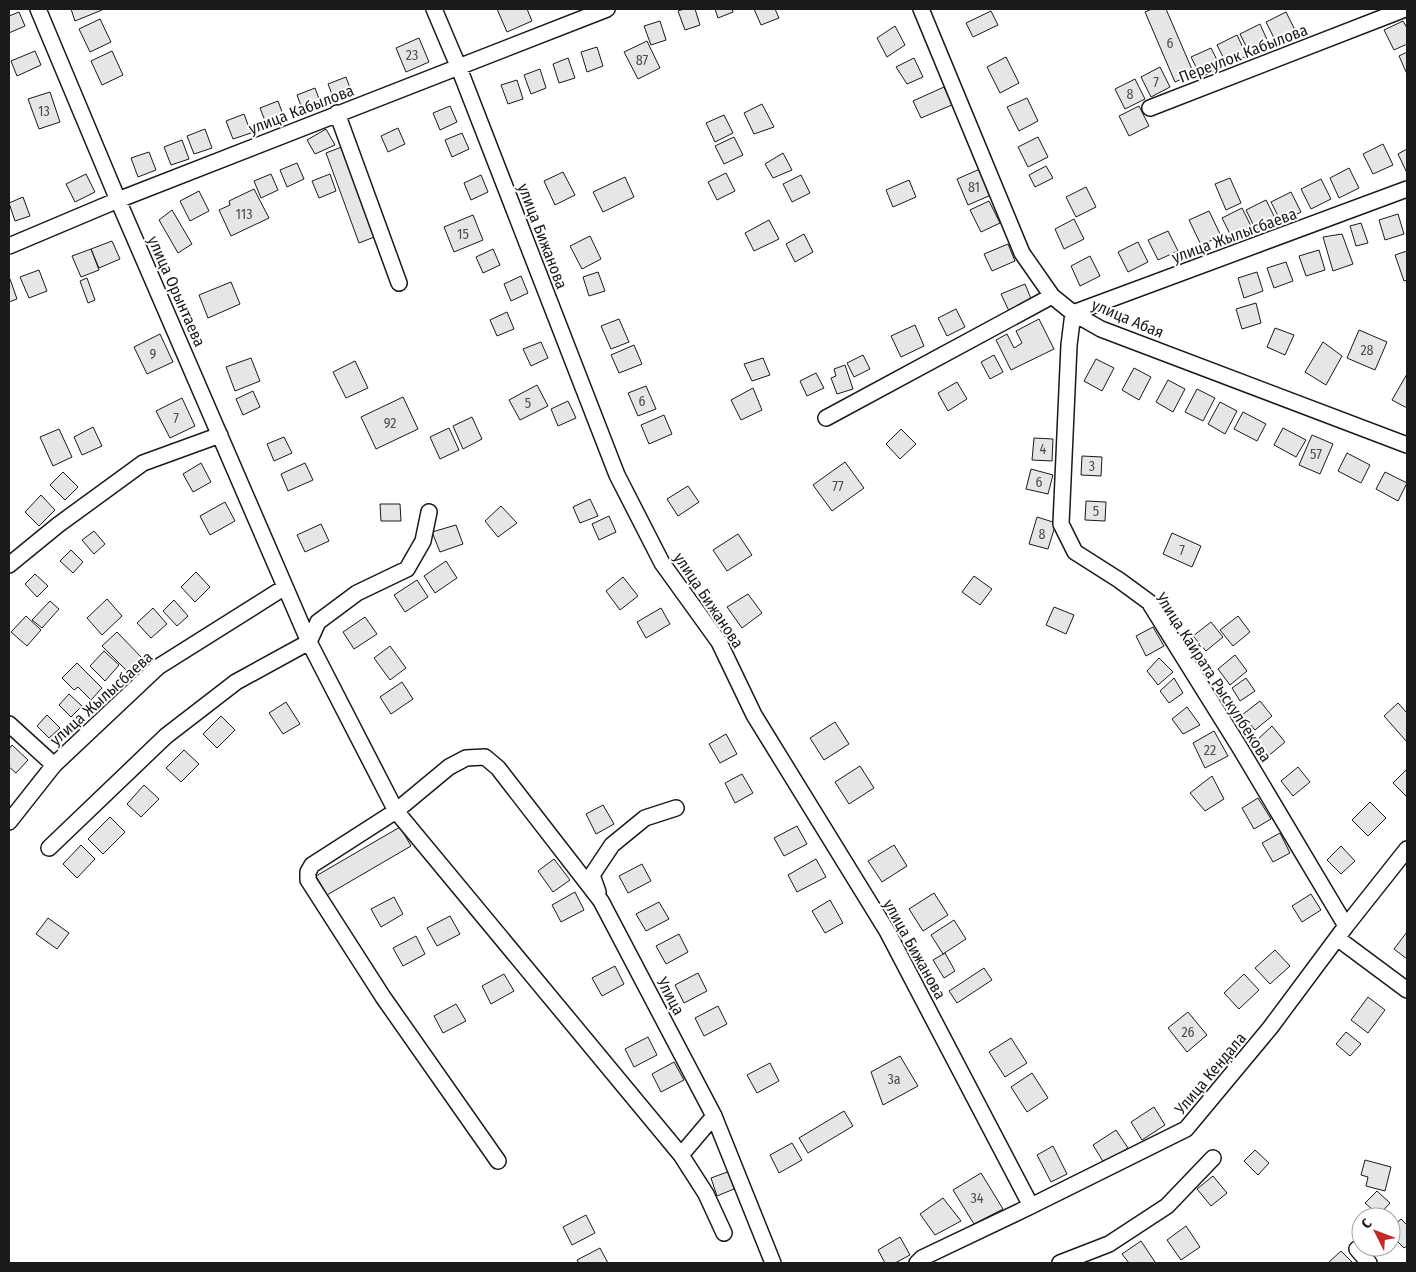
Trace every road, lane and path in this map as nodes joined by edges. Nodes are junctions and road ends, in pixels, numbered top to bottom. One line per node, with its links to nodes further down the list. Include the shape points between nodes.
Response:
1 (38, 9): 10 (street, улица Орынтаева)
2 (434, 9): 6 (street, улица Бижанова)
3 (607, 9): 6 (street, улица Кабылова)
4 (920, 9): 13 (street, улица Абая, via 1022,253)
5 (1405, 9): 7 (street, Переулок Кабылова)
6 (459, 68): 8 (street, улица Кабылова); 36 (street, улица Бижанова, via 617,475 662,563 719,642 754,715 887,931)
7 (1150, 108)
8 (337, 113): 10 (street, улица Кабылова); 12 (street)
9 (1407, 189): 14 (street, улица Жылысбаева)
10 (118, 200): 11 (street, улица Кабылова); 16 (street, улица Орынтаева)
11 (9, 246)
12 (399, 284)
13 (1052, 296): 14 (street, улица Абая); 15 (street)
14 (1073, 313): 17 (street, улица Абая, via 1101,329); 30 (street, Улица Кайрата Рыскулбекова, via 1061,524 1076,552 1149,602 1240,748)
15 (826, 418)
16 (220, 435): 19 (street, via 143,463); 20 (street, улица Орынтаева)
17 (1407, 445)
18 (429, 512): 21 (street, via 423,541 408,569 357,593 318,622)
19 (9, 565)
20 (285, 587): 21 (street, улица Орынтаева); 23 (street, улица Жылысбаева, via 158,667)
21 (309, 642): 25 (street, улица Орынтаева); 27 (street, via 236,682 166,736)
22 (9, 724): 23 (street)
23 (54, 765): 26 (street, улица Жылысбаева)
24 (676, 808): 29 (street, via 645,818 612,845 592,875)
25 (396, 811): 29 (street, Улица, via 449,767 466,758 485,757 498,768); 33 (street, улица Орынтаева); 35 (street, via 312,865 308,880 383,997)
26 (9, 822)
27 (49, 848)
28 (1407, 849): 30 (street, Улица Кендала)
29 (602, 902): 32 (street, Улица)
30 (1341, 932): 31 (street); 36 (street, Улица Кендала, via 1270,1028 1186,1129)
31 (1407, 990)
32 (714, 1116): 33 (street); 38 (street, Улица)
33 (680, 1155): 37 (street, улица Орынтаева, via 706,1194)
34 (1213, 1158): 40 (street, via 1167,1206 1109,1244)
35 (498, 1161)
36 (1032, 1206): 39 (street, Улица Кендала)
37 (724, 1233)
38 (773, 1263)
39 (917, 1263)
40 (1060, 1263)

